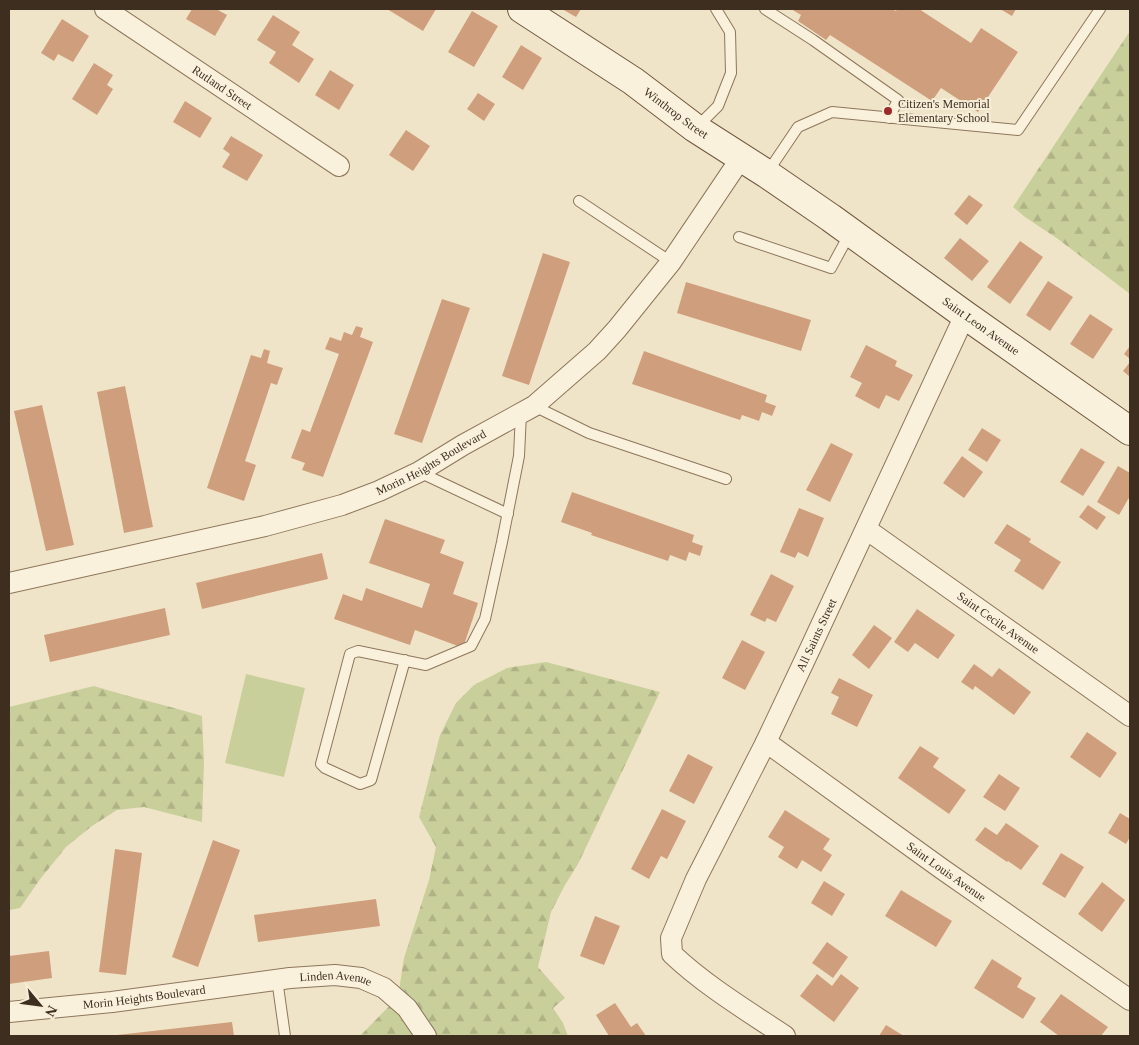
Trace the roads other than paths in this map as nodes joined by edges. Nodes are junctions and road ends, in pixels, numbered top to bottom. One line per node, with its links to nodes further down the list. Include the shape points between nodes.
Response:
1 (105, 9): 9 (street, Rutland Street)
2 (522, 9): 7 (street, Winthrop Street, via 633,81)
3 (716, 9): 7 (lane, via 730,32 731,73 718,106)
4 (765, 9): 6 (lane, via 898,100)
5 (1100, 9): 6 (lane, via 1018,130)
6 (889, 118): 10 (lane, via 832,112 798,127)
7 (695, 128): 8 (street, Winthrop Street)
8 (741, 158): 10 (street, Winthrop Street); 14 (street, Morin Heights Boulevard)
9 (339, 166)
10 (766, 174): 12 (street, Winthrop Street)
11 (579, 201): 14 (lane)
12 (841, 225): 13 (lane, via 831,268); 15 (street, Saint Leon Avenue)
13 (739, 237)
14 (671, 262): 16 (street, Morin Heights Boulevard, via 597,351)
15 (965, 315): 17 (street, Saint Leon Avenue); 21 (street, All Saints Street)
16 (528, 409): 18 (street, Morin Heights Boulevard); 19 (lane); 20 (lane)
17 (1130, 432)
18 (419, 472): 20 (lane); 22 (street, Morin Heights Boulevard, via 342,505 265,526)
19 (726, 479)
20 (508, 514): 23 (lane, via 485,619 471,646 426,664)
21 (866, 529): 24 (street, Saint Cecile Avenue); 25 (street, All Saints Street)
22 (9, 583)
23 (405, 660): 23 (lane, via 358,651 350,654 321,764 325,768 360,784 371,780)
24 (1130, 716)
25 (766, 742): 28 (street, Saint Louis Avenue); 32 (street, All Saints Street, via 696,879 671,938 672,954 700,979)
26 (277, 979): 27 (street, Linden Avenue); 30 (lane); 31 (street, Linden Avenue, via 335,975 361,978 384,988 396,998)
27 (221, 987): 29 (street, Morin Heights Boulevard)
28 (1130, 1000)
29 (9, 1012)
30 (285, 1036)
31 (426, 1036)
32 (785, 1036)

